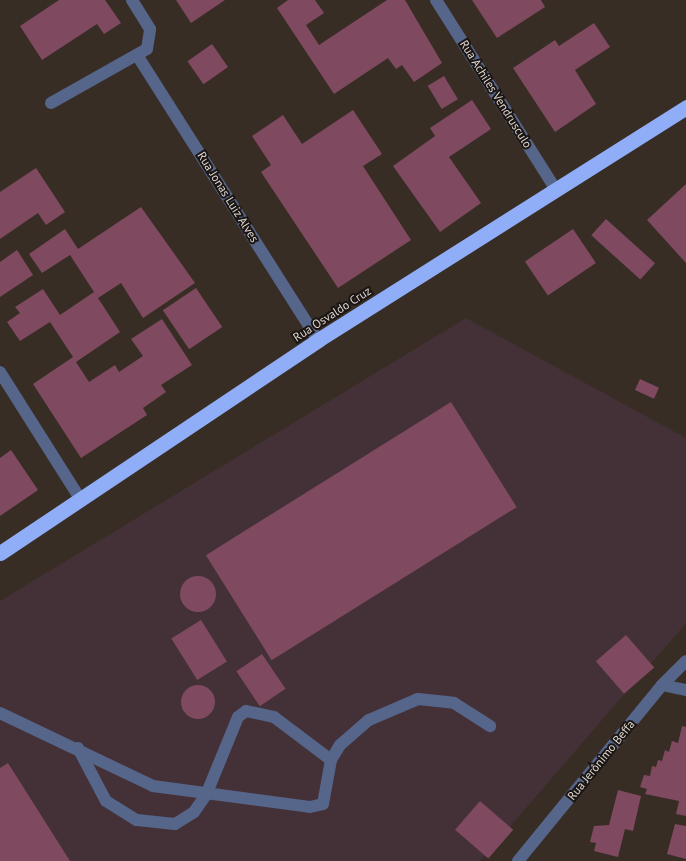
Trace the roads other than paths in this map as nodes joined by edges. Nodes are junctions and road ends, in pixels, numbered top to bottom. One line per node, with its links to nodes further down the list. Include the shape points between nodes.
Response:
1 (132, 0): 3 (street, via 150,29 146,49)
2 (436, 0): 6 (street, Rua Achiles Vendrusculo)
3 (137, 55): 4 (street); 7 (street, Rua Jonas Luiz Alves)
4 (50, 103)
5 (686, 107): 6 (highway, Rua Osvaldo Cruz)
6 (555, 188): 7 (highway, Rua Osvaldo Cruz)
7 (318, 340): 9 (highway, Rua Osvaldo Cruz)
8 (0, 372): 9 (street)
9 (81, 500): 10 (highway, Rua Osvaldo Cruz)
10 (0, 553)
11 (686, 661): 12 (street, Rua Jerônimo Beffa)
12 (662, 685): 13 (street); 19 (street, Rua Jerônimo Beffa)
13 (686, 690)
14 (0, 713): 16 (street)
15 (490, 726): 17 (street, via 454,704 418,700 369,720 340,745)
16 (78, 748): 18 (street, via 153,786); 18 (street, via 106,801 137,820 175,824 194,812)
17 (331, 760): 18 (street, via 323,804 310,806); 18 (street, via 274,717 246,711 238,716)
18 (206, 795)
19 (518, 861)

